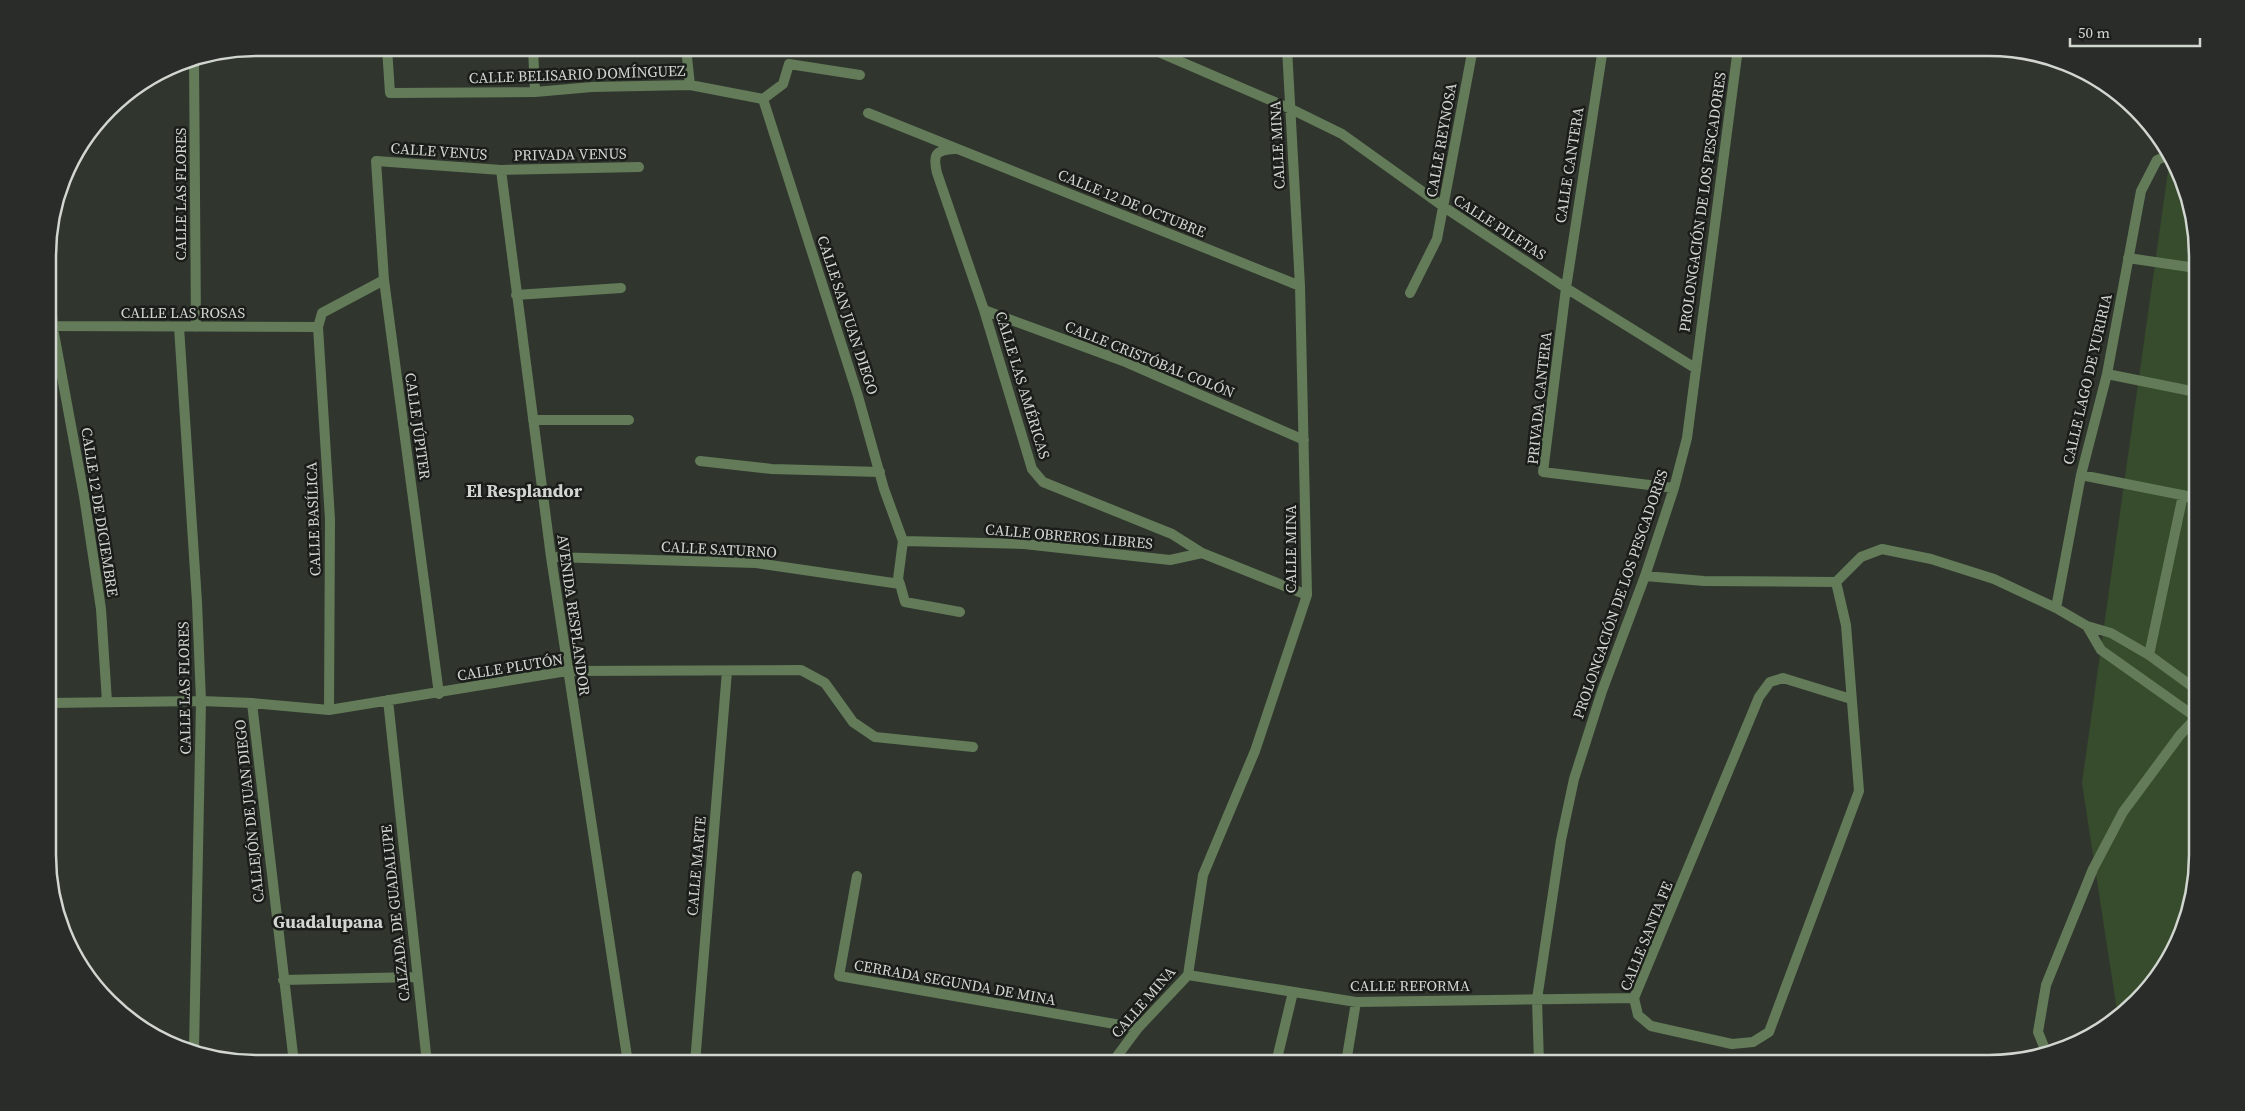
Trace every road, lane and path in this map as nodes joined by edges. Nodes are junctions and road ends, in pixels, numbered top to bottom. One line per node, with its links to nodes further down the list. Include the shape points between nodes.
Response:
1 (388, 56): 12 (street, CALLE BELISARIO DOMÍNGUEZ, via 390,93)
2 (533, 56): 12 (street)
3 (687, 56): 11 (street)
4 (1167, 56): 14 (street, CALLE PILETAS)
5 (1287, 56): 14 (street, CALLE MINA)
6 (1471, 56): 21 (street, CALLE REYNOSA)
7 (1601, 56): 27 (street, CALLE CANTERA)
8 (1737, 56): 36 (street, PROLONGACIÓN DE LOS PESCADORES)
9 (194, 66): 33 (street, CALLE LAS FLORES)
10 (860, 75): 13 (street, via 789,64 783,84)
11 (690, 85): 12 (street, CALLE BELISARIO DOMÍNGUEZ); 13 (street, CALLE BELISARIO DOMÍNGUEZ)
12 (535, 92)
13 (764, 99): 43 (street, CALLE SAN JUAN DIEGO)
14 (1290, 109): 21 (street, CALLE PILETAS, via 1342,134); 25 (street, CALLE MINA)
15 (868, 113): 16 (street, CALLE 12 DE OCTUBRE)
16 (954, 148): 25 (street, CALLE 12 DE OCTUBRE); 30 (street, CALLE LAS AMÉRICAS, via 942,149 935,157 935,165)
17 (2163, 158): 22 (street, CALLE LAGO DE YURIRIA, via 2157,160 2141,191)
18 (376, 161): 20 (street, CALLE VENUS); 24 (street, CALLE JÚPITER)
19 (639, 167): 20 (street, PRIVADA VENUS)
20 (501, 170): 29 (street, AVENIDA RESPLANDOR)
21 (1444, 207): 27 (street, CALLE PILETAS); 28 (street, CALLE REYNOSA, via 1437,239)
22 (2128, 258): 23 (street); 37 (street, CALLE LAGO DE YURIRIA)
23 (2189, 267)
24 (384, 280): 34 (street, via 322,313); 62 (street, CALLE JÚPITER)
25 (1300, 286): 41 (street, CALLE MINA)
26 (621, 288): 29 (street)
27 (1566, 288): 36 (street, CALLE PILETAS); 45 (street, PRIVADA CANTERA, via 1543,472)
28 (1410, 294)
29 (516, 295): 39 (street, AVENIDA RESPLANDOR)
30 (984, 310): 41 (street, CALLE CRISTÓBAL COLÓN, via 1123,361); 49 (street, CALLE LAS AMÉRICAS, via 1032,468 1043,482 1172,534)
31 (56, 327): 32 (street, CALLE LAS ROSAS)
32 (179, 327): 33 (street, CALLE LAS ROSAS); 66 (street, CALLE LAS FLORES)
33 (196, 327): 34 (street, CALLE LAS ROSAS)
34 (318, 327): 69 (street, CALLE BASÍLICA, via 330,519)
35 (56, 353): 65 (street, CALLE 12 DE DICIEMBRE, via 84,496 101,609)
36 (1695, 368): 45 (street, PROLONGACIÓN DE LOS PESCADORES, via 1687,438)
37 (2107, 374): 38 (street); 44 (street, CALLE LAGO DE YURIRIA)
38 (2189, 391)
39 (533, 420): 40 (street); 50 (street, AVENIDA RESPLANDOR)
40 (629, 420)
41 (1304, 440): 54 (street, CALLE MINA)
42 (700, 461): 43 (street, via 772,469)
43 (880, 472): 48 (street, CALLE SAN JUAN DIEGO)
44 (2081, 475): 46 (street); 55 (street, CALLE LAGO DE YURIRIA)
45 (1674, 488): 51 (street, PROLONGACIÓN DE LOS PESCADORES)
46 (2183, 495): 47 (street); 58 (street)
47 (2189, 496)
48 (903, 541): 49 (street, CALLE OBREROS LIBRES, via 1024,544 1170,560); 53 (street)
49 (1202, 553): 54 (street, CALLE LAS AMÉRICAS)
50 (550, 557): 53 (street, CALLE SATURNO, via 756,563); 60 (street, AVENIDA RESPLANDOR)
51 (1645, 576): 52 (street, via 1704,581); 79 (street, PROLONGACIÓN DE LOS PESCADORES, via 1602,691 1574,779 1561,840)
52 (1836, 582): 55 (street, via 1862,557 1882,549 1931,559 1994,578); 63 (street, CALLE SANTA FE, via 1846,624)
53 (900, 584): 56 (street, via 905,602)
54 (1306, 595): 74 (street, CALLE MINA, via 1255,751 1204,875)
55 (2056, 608): 57 (street)
56 (960, 612)
57 (2086, 626): 58 (street, via 2111,633); 70 (street, via 2101,650)
58 (2149, 655): 61 (street)
59 (728, 671): 60 (street, CALLE PLUTÓN); 72 (street, via 801,670 825,683 853,722 876,736); 87 (street, CALLE MARTE)
60 (567, 672): 62 (street, CALLE PLUTÓN); 86 (street, AVENIDA RESPLANDOR)
61 (2189, 684)
62 (438, 694): 64 (street, CALLE PLUTÓN)
63 (1851, 699): 78 (street, CALLE SANTA FE, via 1783,678 1770,682 1759,697); 78 (street, CALLE SANTA FE, via 1859,790 1769,1032 1753,1042 1732,1044 1651,1026 1638,1016)
64 (388, 700): 69 (street, CALLE PLUTÓN); 75 (street, CALZADA DE GUADALUPE)
65 (107, 702): 66 (street, CALLE PLUTÓN); 67 (street, CALLE PLUTÓN)
66 (201, 702): 68 (street, CALLE PLUTÓN); 82 (street, CALLE LAS FLORES)
67 (56, 703)
68 (252, 703): 69 (street, CALLE PLUTÓN); 76 (street, CALLEJÓN DE JUAN DIEGO)
69 (329, 710)
70 (2189, 712)
71 (2189, 726): 83 (street, via 2136,793 2093,869 2046,985 2038,1032)
72 (973, 747)
73 (857, 876): 81 (street, CERRADA SEGUNDA DE MINA, via 839,976)
74 (1188, 975): 77 (street, CALLE REFORMA); 81 (street, CALLE MINA)
75 (416, 977): 76 (street); 85 (street, CALZADA DE GUADALUPE)
76 (283, 980): 84 (street, CALLEJÓN DE JUAN DIEGO)
77 (1293, 992): 80 (street, CALLE REFORMA); 89 (street)
78 (1634, 998): 79 (street, CALLE REFORMA)
79 (1537, 999): 80 (street, CALLE REFORMA); 91 (street, PROLONGACIÓN DE LOS PESCADORES)
80 (1356, 1002): 90 (street)
81 (1138, 1028): 88 (street, CALLE MINA)
82 (194, 1045)
83 (2044, 1047)
84 (293, 1055)
85 (426, 1055)
86 (627, 1055)
87 (696, 1055)
88 (1118, 1055)
89 (1278, 1055)
90 (1347, 1055)
91 (1539, 1055)

